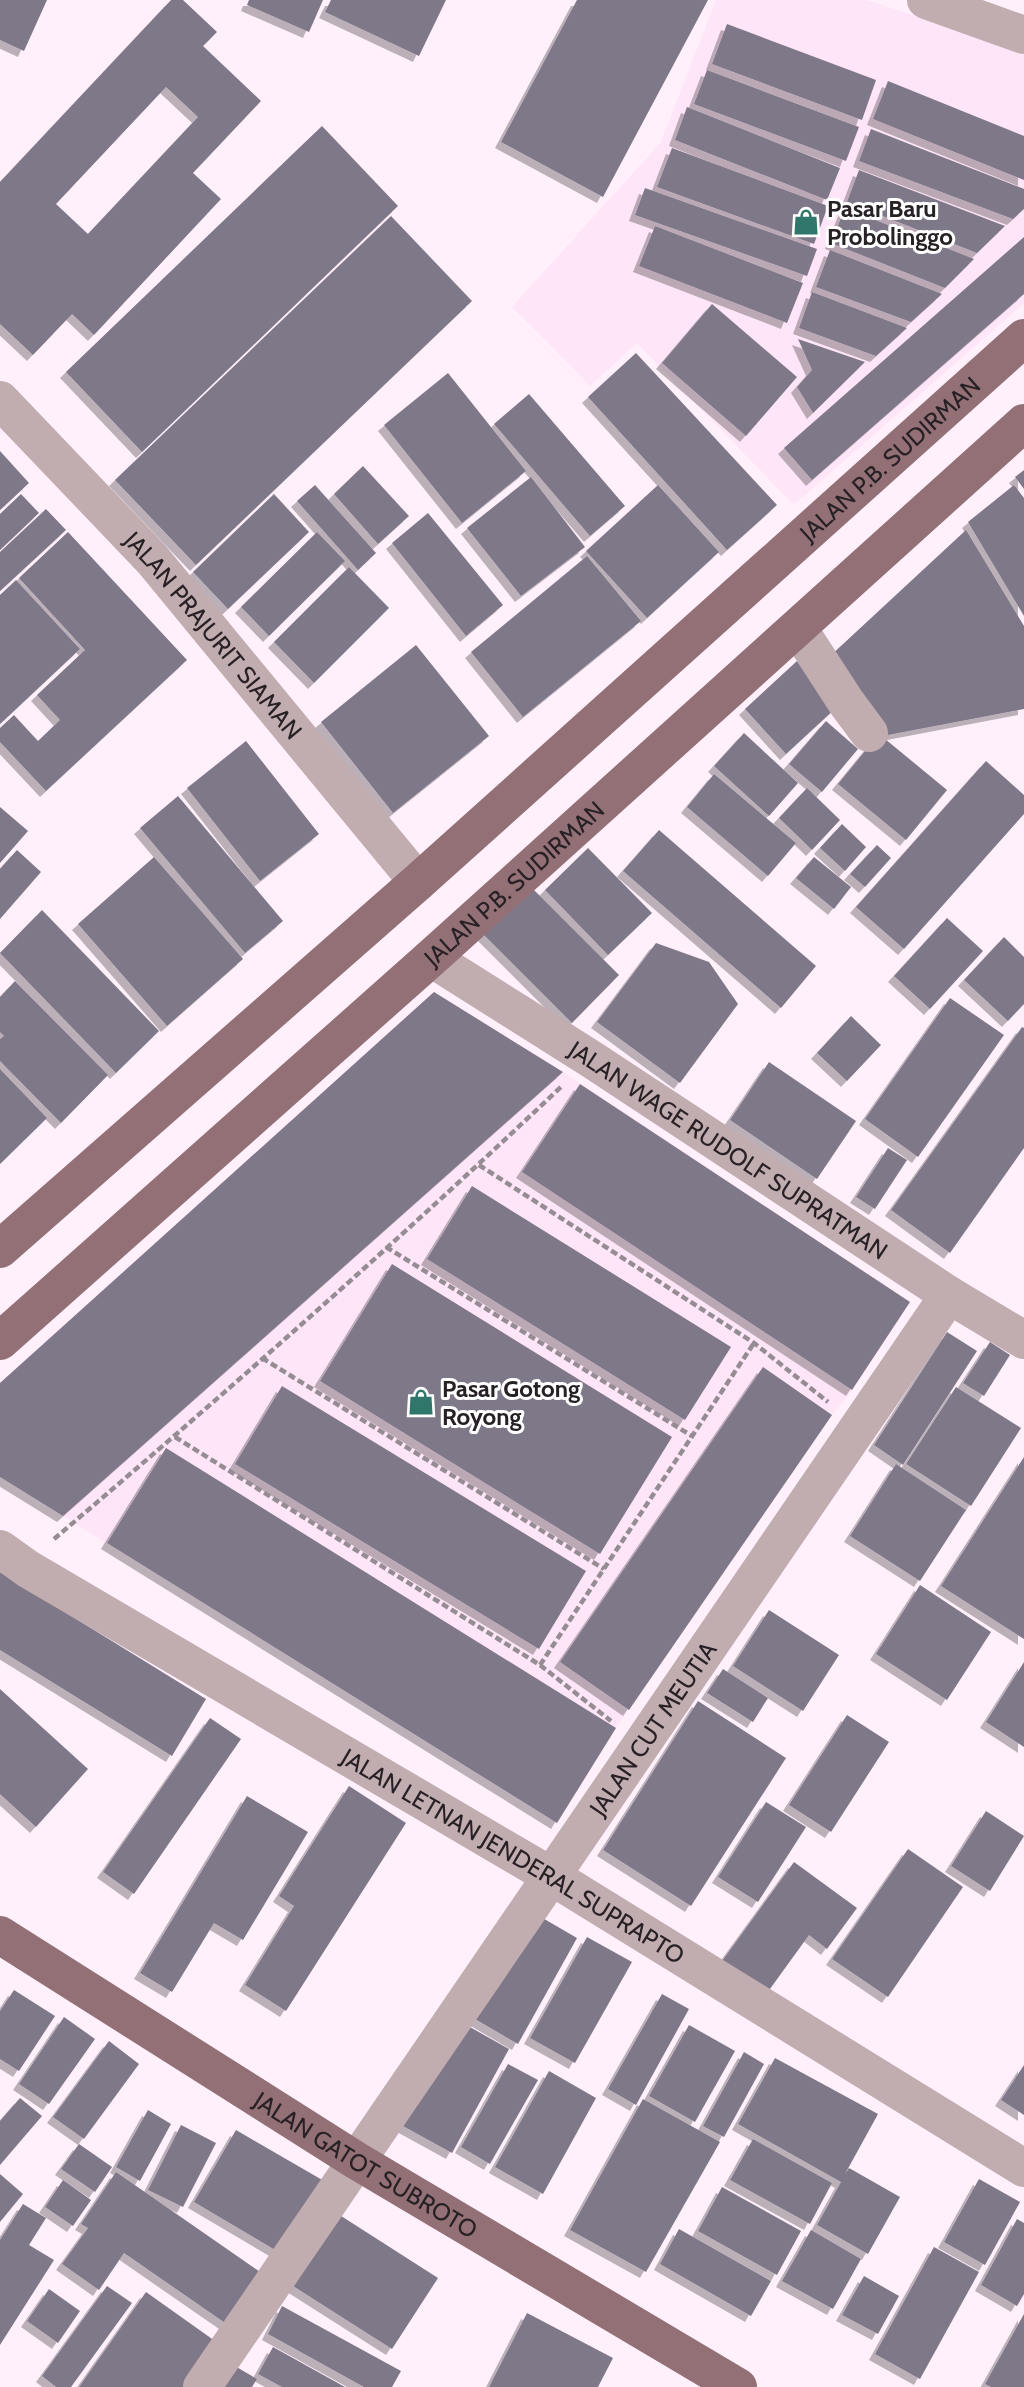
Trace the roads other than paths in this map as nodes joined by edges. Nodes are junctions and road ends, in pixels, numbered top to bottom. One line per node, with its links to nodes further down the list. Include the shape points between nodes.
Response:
1 (926, 0): 2 (street)
2 (1024, 35)
3 (1024, 338): 8 (main road, JALAN P.B. SUDIRMAN)
4 (0, 400): 8 (street, JALAN PRAJURIT SIAMAN, via 152,559)
5 (1024, 423): 6 (main road, JALAN P.B. SUDIRMAN)
6 (797, 628): 7 (street); 9 (main road, JALAN P.B. SUDIRMAN)
7 (869, 733)
8 (418, 882): 10 (main road, JALAN P.B. SUDIRMAN)
9 (430, 958): 11 (street, JALAN WAGE RUDOLF SUPRATMAN); 13 (main road, JALAN P.B. SUDIRMAN)
10 (0, 1250)
11 (949, 1295): 12 (street, JALAN WAGE RUDOLF SUPRATMAN); 15 (street, JALAN CUT MEUTIA)
12 (1024, 1340)
13 (0, 1341)
14 (0, 1549): 15 (street, JALAN LETNAN JENDERAL SUPRAPTO)
15 (551, 1876): 17 (street, JALAN CUT MEUTIA); 18 (street, JALAN LETNAN JENDERAL SUPRAPTO)
16 (0, 1935): 17 (main road, JALAN GATOT SUBROTO)
17 (356, 2161): 19 (street, JALAN CUT MEUTIA); 20 (main road, JALAN GATOT SUBROTO)
18 (1024, 2168)
19 (202, 2387)
20 (738, 2387)

